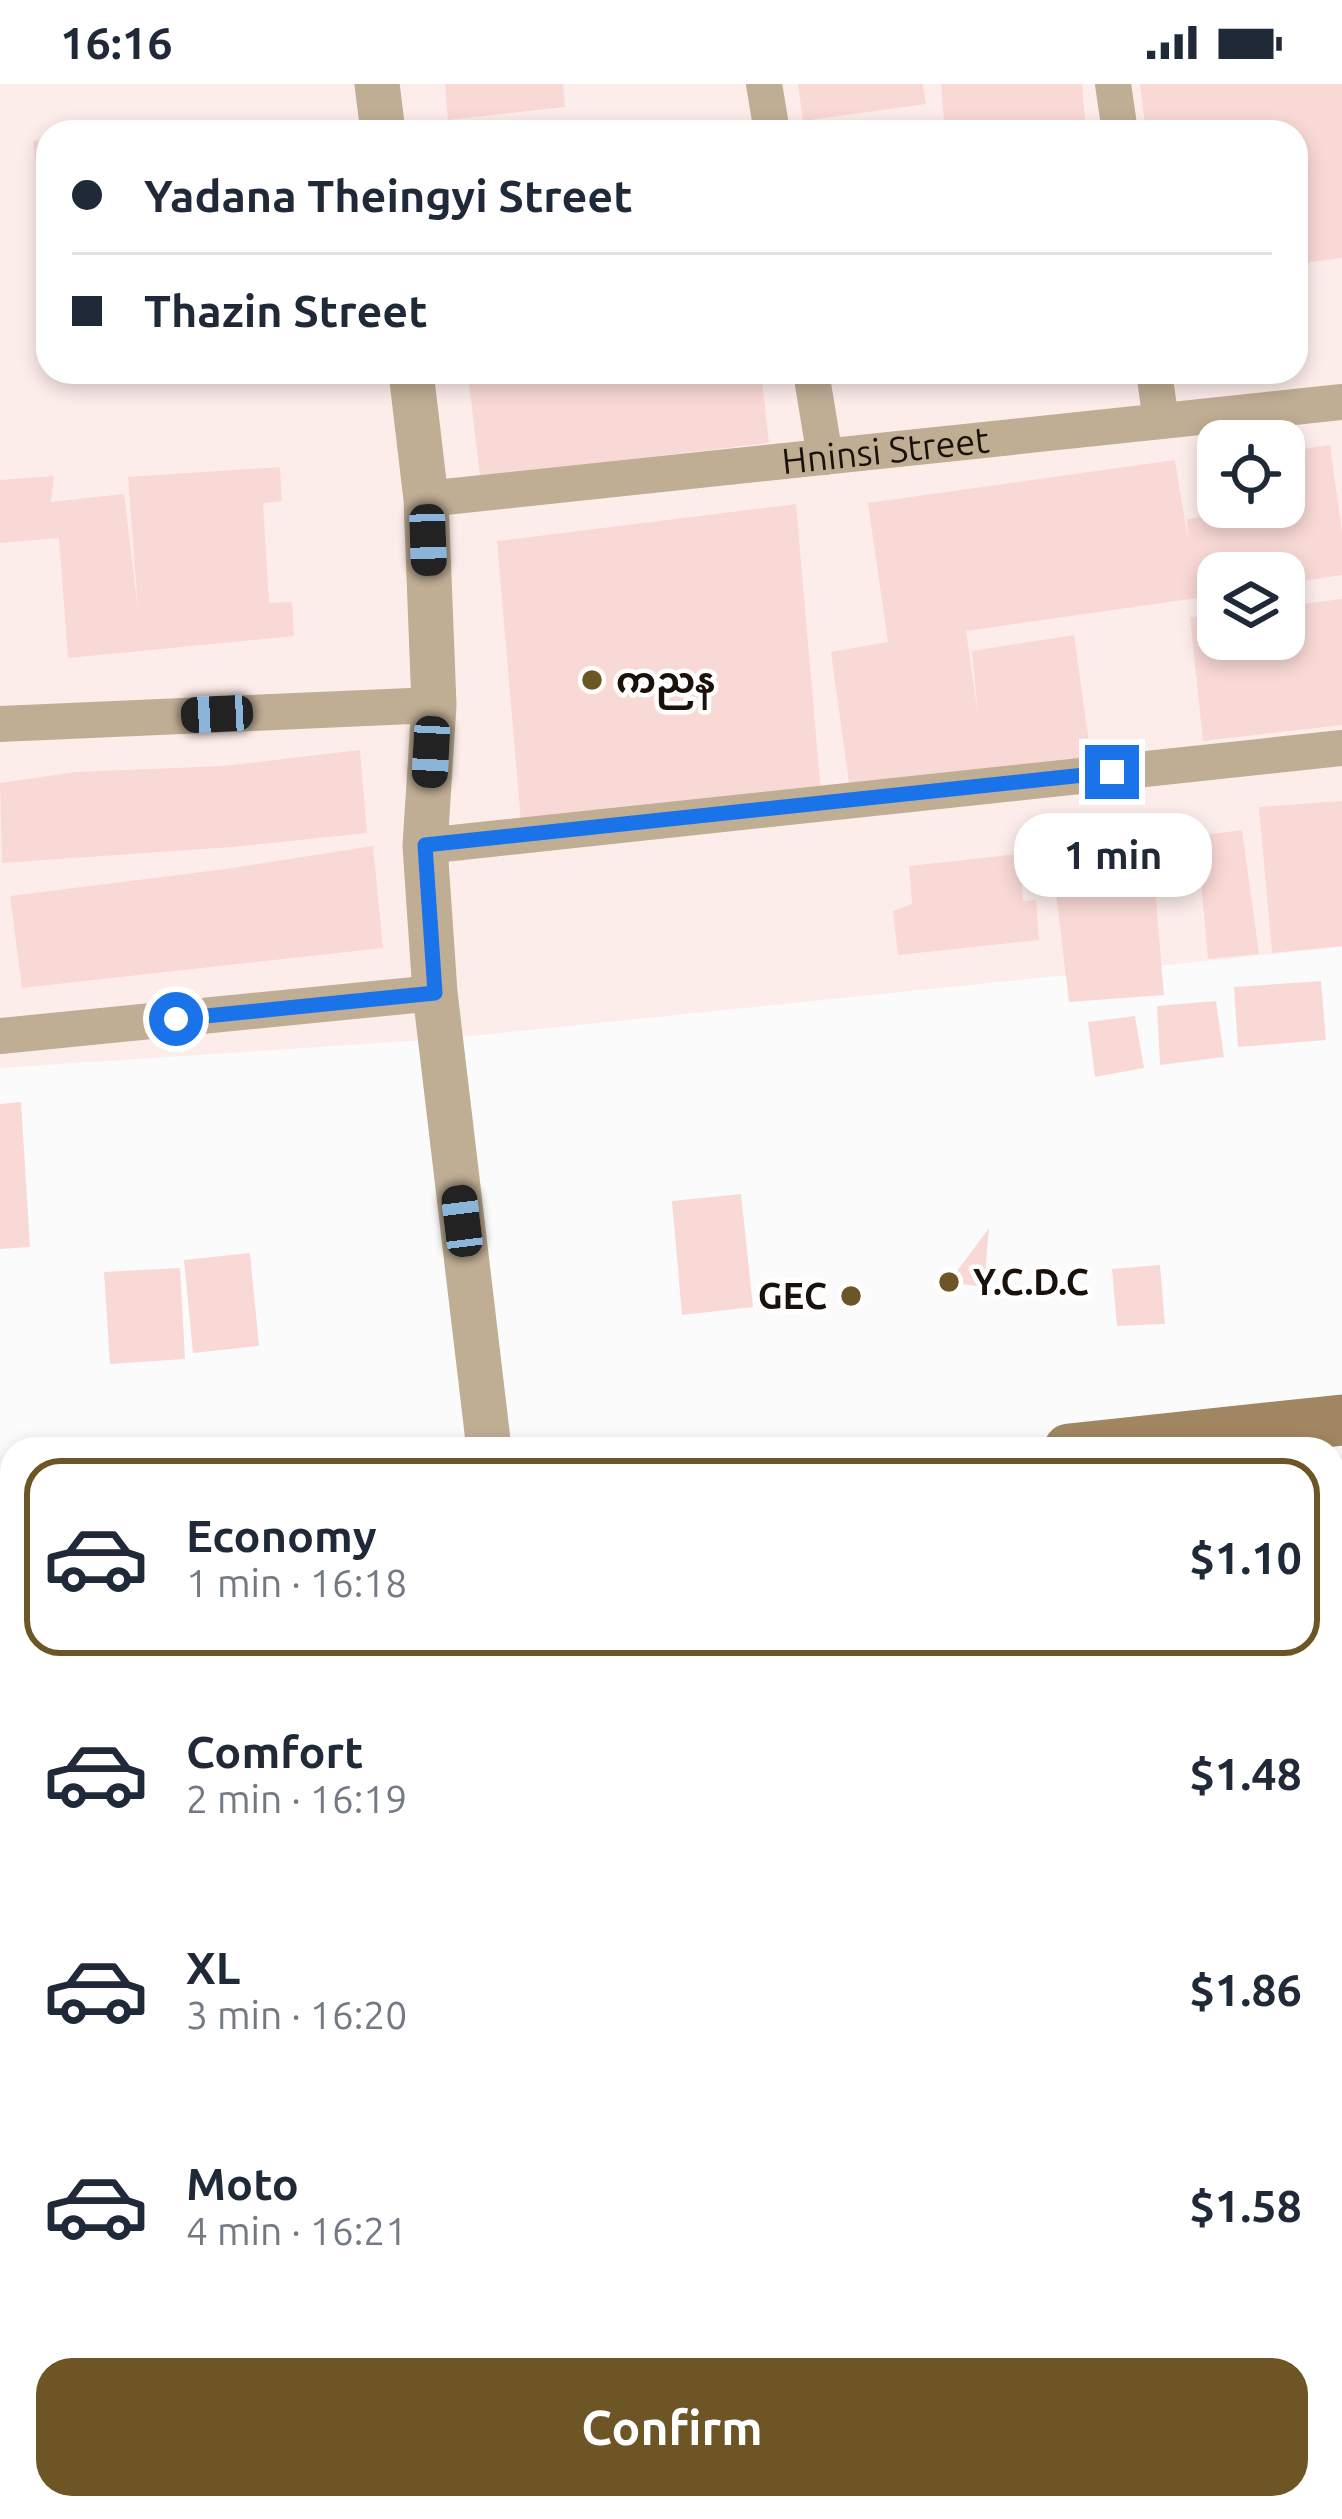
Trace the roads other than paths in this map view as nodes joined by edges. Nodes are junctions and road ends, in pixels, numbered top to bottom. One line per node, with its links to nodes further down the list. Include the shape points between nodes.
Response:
1 (377, 84): 4 (street)
2 (764, 84): 5 (street)
3 (1113, 84): 6 (street)
4 (382, 120)
5 (770, 120)
6 (1118, 120)
7 (412, 384): 13 (street)
8 (813, 384): 12 (street)
9 (1156, 384): 11 (street)
10 (1342, 402): 11 (street, Hninsi Street)
11 (1161, 422): 12 (street, Hninsi Street)
12 (825, 457): 13 (street, Hninsi Street)
13 (426, 499): 14 (street)
14 (434, 705): 15 (street); 17 (street)
15 (0, 724)
16 (1342, 748): 17 (street)
17 (425, 845): 18 (street)
18 (435, 993): 19 (street); 21 (street)
19 (1, 1028)
20 (1342, 1420): 22 (main road)
21 (488, 1437)
22 (1265, 1437)

